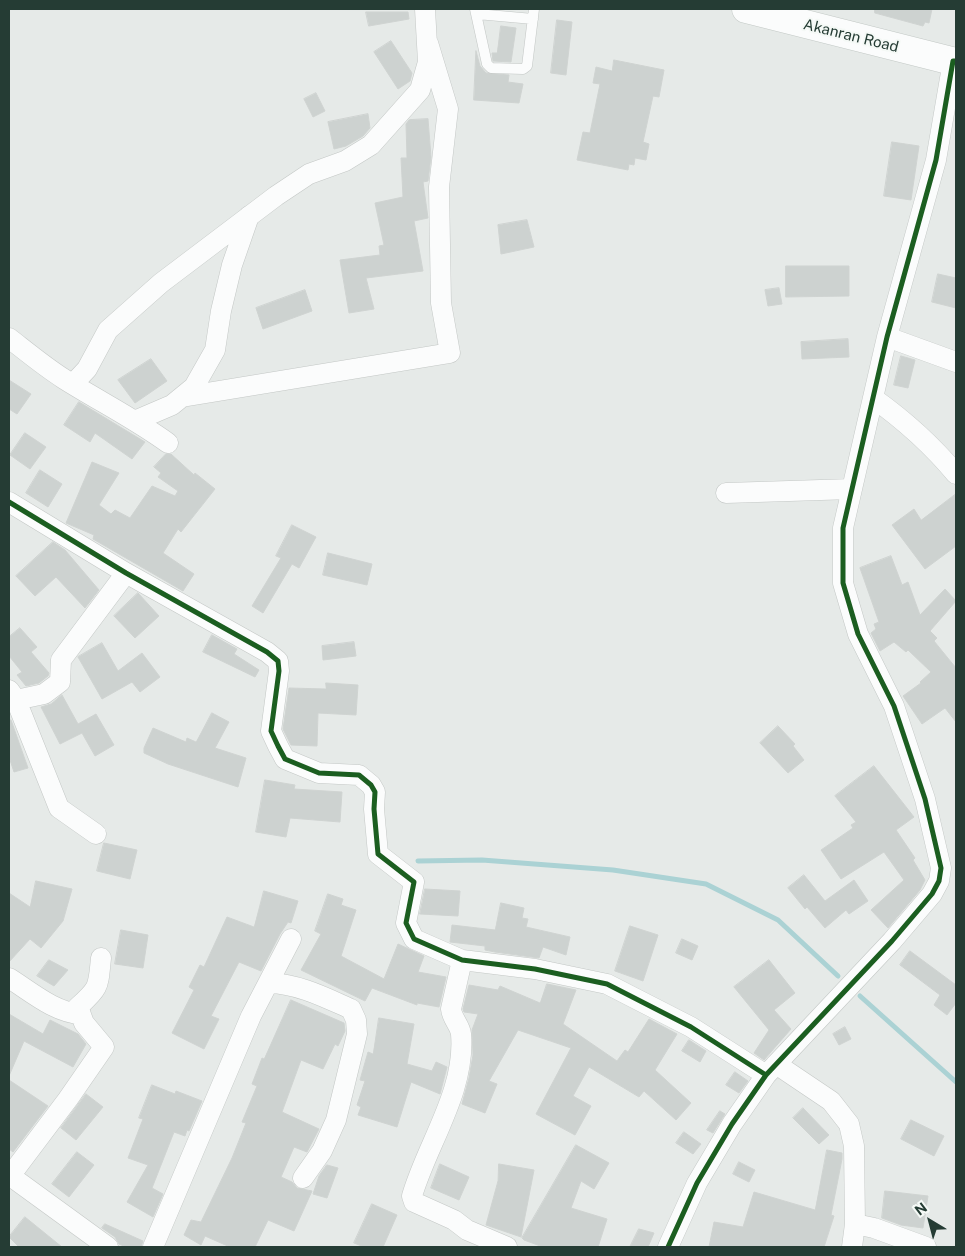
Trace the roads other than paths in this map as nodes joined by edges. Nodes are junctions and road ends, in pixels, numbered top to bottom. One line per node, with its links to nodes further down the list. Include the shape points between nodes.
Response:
1 (425, 9): 5 (street)
2 (746, 9): 6 (main road, Akanran Road)
3 (476, 12): 4 (lane); 4 (lane, via 487,64 491,68 523,69 527,66)
4 (534, 14)
5 (428, 43): 7 (street, via 428,62 420,90 371,145 345,161 309,174); 12 (street, via 448,110 439,187 441,304 450,353)
6 (955, 61): 8 (street, via 936,160)
7 (249, 216): 11 (street, via 108,330 87,369); 12 (street, via 232,265 215,350 194,387)
8 (887, 337): 10 (street); 13 (street)
9 (9, 338): 11 (street)
10 (956, 362)
11 (73, 384): 14 (street, via 121,414)
12 (182, 397): 14 (street, via 172,405)
13 (873, 398): 16 (street, via 931,444); 17 (street)
14 (137, 420): 15 (street)
15 (168, 443)
16 (956, 474)
17 (852, 489): 18 (street); 23 (street, via 843,528 843,582 858,634 894,706)
18 (726, 493)
19 (9, 502): 20 (street)
20 (126, 573): 21 (street, via 61,660 60,682 44,694); 26 (street, via 278,661 271,731 285,759 320,773 359,775 371,785 375,792 378,854 414,882 406,923 414,939)
21 (12, 695): 22 (street, via 58,808)
22 (96, 834)
23 (948, 871): 30 (street, via 892,941)
24 (290, 939): 28 (street)
25 (101, 958): 29 (street, via 98,986 92,996 78,1007)
26 (462, 960): 30 (street, via 535,968 607,984); 36 (street, via 451,1009 461,1033 458,1070 412,1196 414,1202)
27 (9, 978): 29 (street, via 59,1009)
28 (269, 983): 32 (street, via 288,983 305,989 351,1009 356,1020 357,1034 336,1120 322,1151); 35 (street, via 251,1016)
29 (81, 1014): 31 (street, via 84,1024 104,1047)
30 (771, 1070): 33 (street, via 831,1101 848,1124 854,1146); 37 (street, via 732,1124 696,1183)
31 (9, 1175): 34 (street)
32 (303, 1178)
33 (855, 1224): 38 (street); 39 (street)
34 (108, 1247)
35 (153, 1247)
36 (507, 1247)
37 (668, 1247)
38 (852, 1247)
39 (926, 1247)

